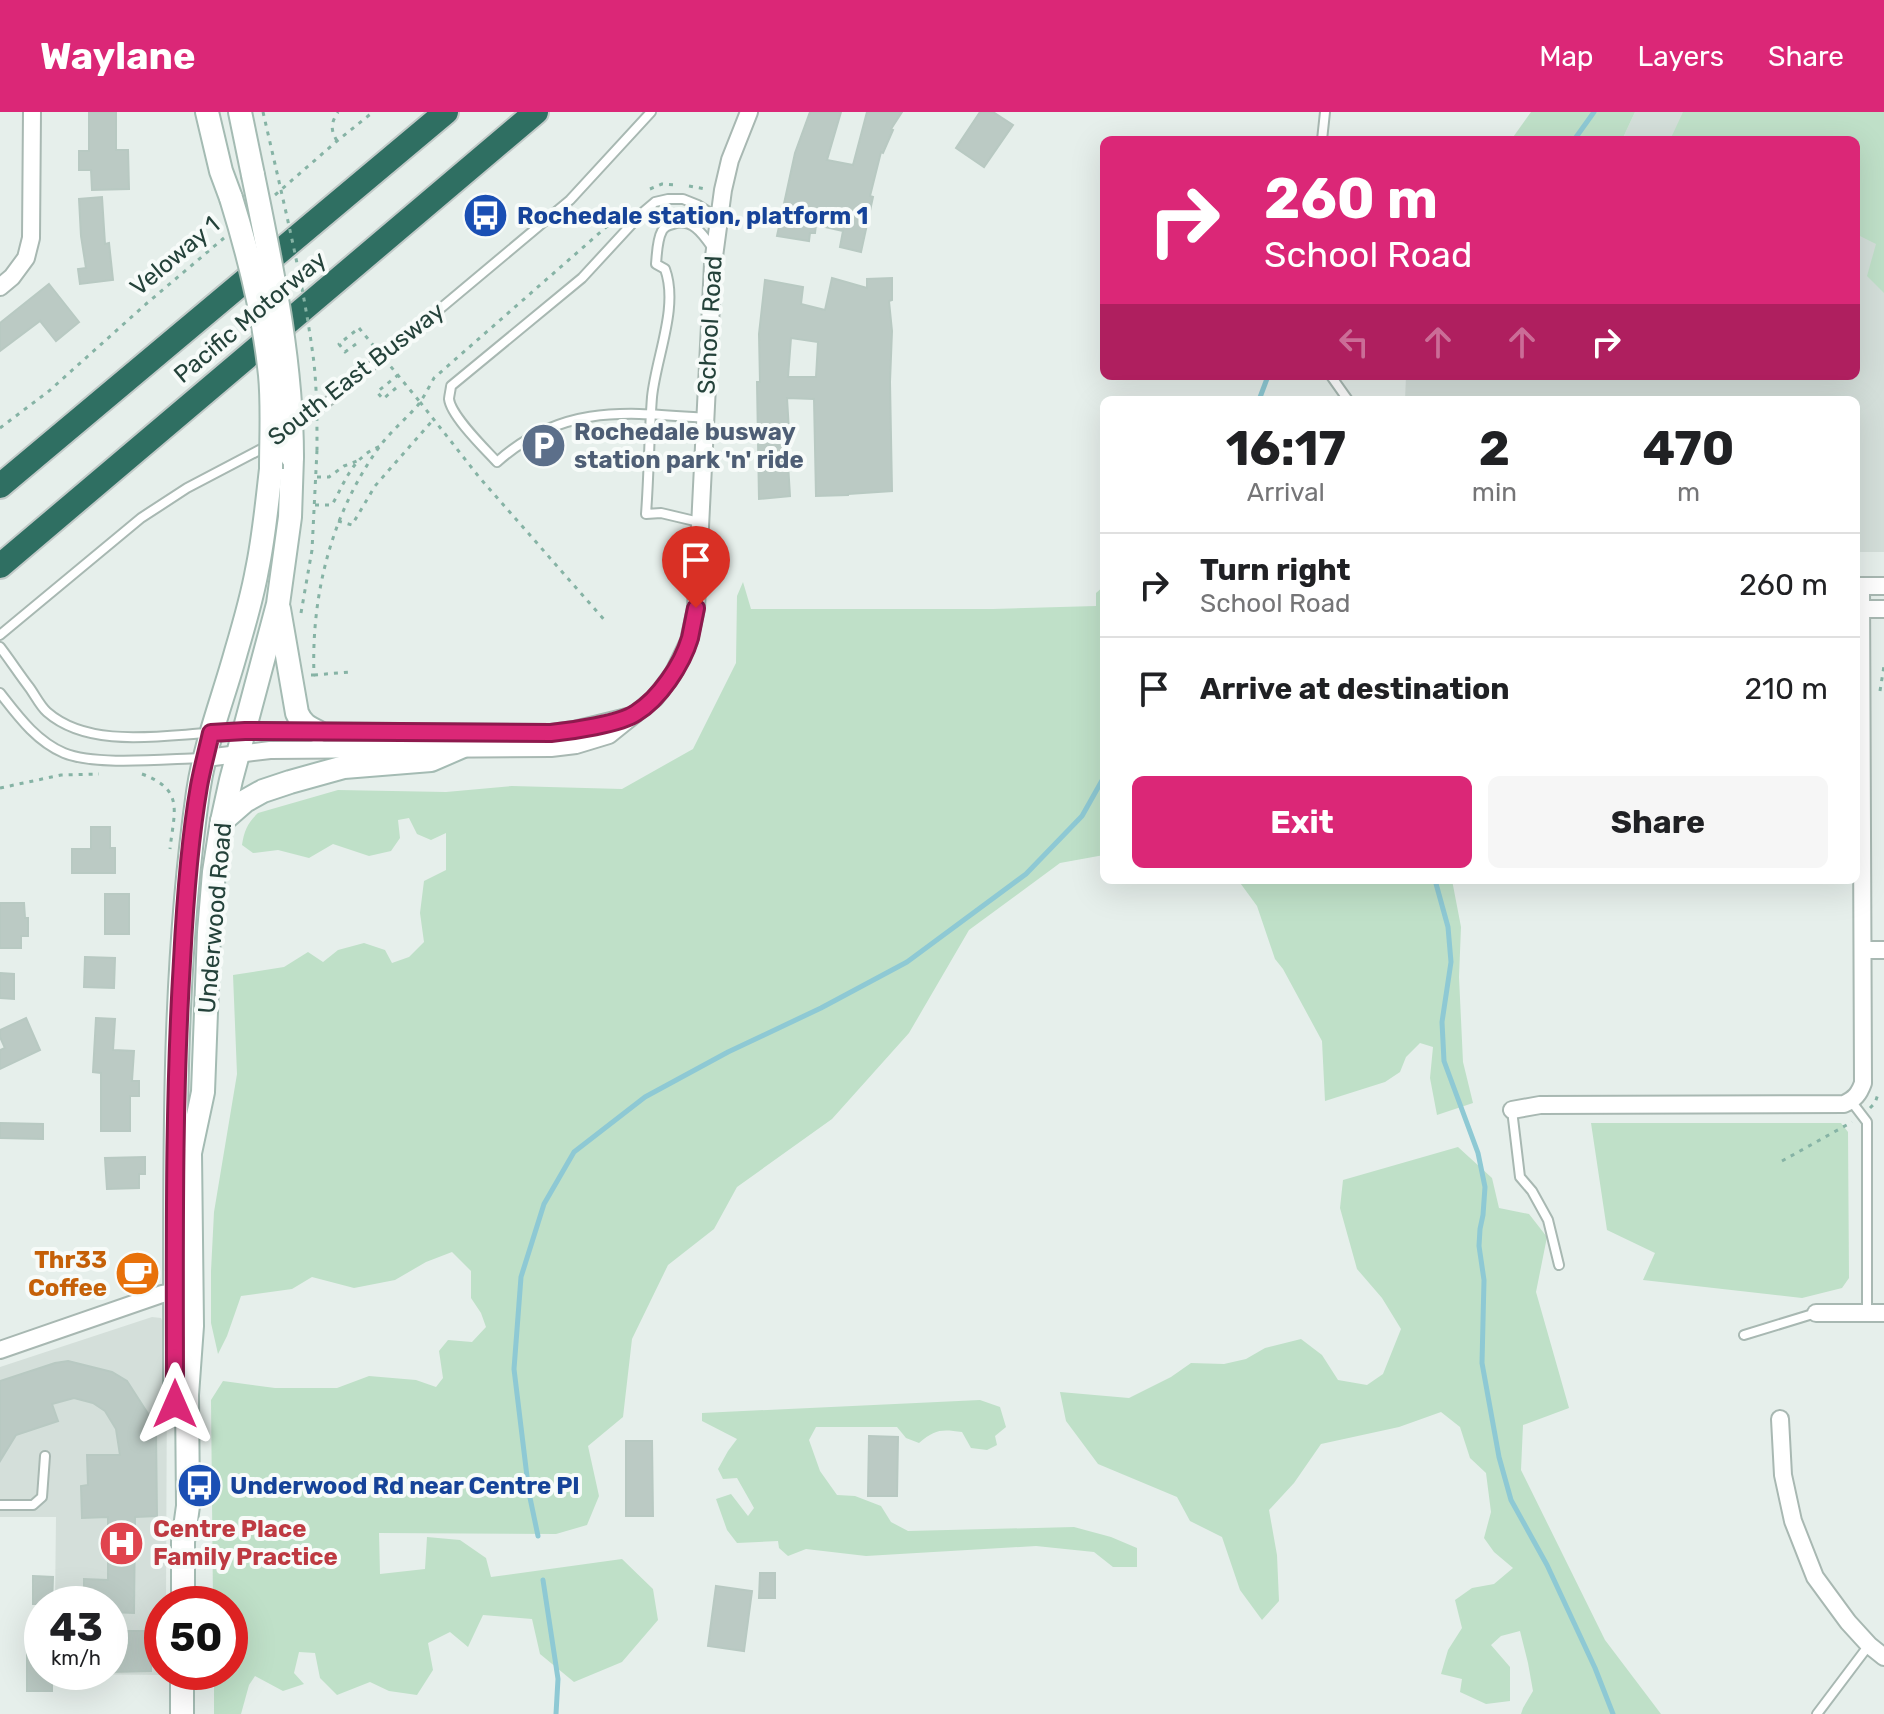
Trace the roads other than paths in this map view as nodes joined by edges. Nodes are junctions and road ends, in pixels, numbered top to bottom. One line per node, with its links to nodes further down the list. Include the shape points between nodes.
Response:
1 (32, 112): 12 (street, via 31,238 26,258)
2 (207, 112): 28 (main road, Underwood Road, bridge, via 255,281 271,376 271,469 257,573)
3 (240, 112): 20 (main road, Underwood Road, bridge, via 285,345 292,457)
4 (446, 112): 15 (highway, Pacific Motorway)
5 (536, 112): 17 (highway, Pacific Motorway)
6 (651, 112): 23 (lane, South East Busway, via 570,200 339,393 275,442 141,518)
7 (749, 112): 10 (street, School Road, via 730,160)
8 (1325, 112): 9 (lane)
9 (1322, 136)
10 (718, 218): 11 (street, School Road); 13 (lane, via 683,199 655,202 582,278 451,386 449,398 497,462 523,441 572,420)
11 (714, 251): 13 (lane, via 690,223 668,225 661,232 656,264 669,280 667,325); 14 (street, School Road)
12 (0, 287)
13 (651, 414): 14 (lane); 16 (lane, via 646,514)
14 (705, 418): 16 (street, School Road)
15 (0, 486)
16 (700, 522): 26 (street, School Road, via 689,641 673,674)
17 (0, 566)
18 (1860, 586): 19 (street)
19 (1884, 586)
20 (278, 604): 27 (main road, via 297,713 302,723); 29 (main road, Underwood Road)
21 (1860, 609): 22 (street)
22 (1884, 609)
23 (0, 635)
24 (0, 647): 28 (lane, via 45,711 68,727 118,736)
25 (0, 693): 32 (lane, via 35,734 64,753 92,759)
26 (634, 715): 27 (street, School Road, via 551,733); 31 (street, School Road, via 609,735 576,745)
27 (318, 732): 29 (street, School Road)
28 (211, 733): 29 (street, School Road); 32 (main road, Underwood Road)
29 (242, 742): 31 (street, School Road, via 270,750); 32 (street, School Road); 33 (main road, Underwood Road)
30 (1860, 745): 34 (street)
31 (461, 747): 33 (main road, via 431,760 344,767 290,782 245,801)
32 (206, 758): 39 (main road, Underwood Road, via 183,928 178,1023 175,1140)
33 (222, 821): 39 (main road, Underwood Road, via 209,932 203,1092 190,1153)
34 (1863, 950): 35 (street); 36 (street, via 1863,1083)
35 (1884, 950)
36 (1851, 1101): 37 (street, via 1540,1105); 41 (lane, via 1867,1122)
37 (1512, 1110): 38 (lane, via 1520,1177 1548,1220)
38 (1559, 1265)
39 (184, 1291): 43 (street); 47 (main road, Underwood Road, via 175,1498)
40 (1816, 1313): 41 (street); 42 (lane)
41 (1876, 1313)
42 (1744, 1335)
43 (0, 1350)
44 (1780, 1419): 48 (street, via 1783,1475 1793,1521 1815,1577)
45 (45, 1456): 46 (lane, via 42,1497 33,1505)
46 (0, 1505)
47 (183, 1586)
48 (1869, 1645): 49 (street); 52 (lane)
49 (1884, 1657)
50 (182, 1690): 51 (main road)
51 (182, 1714)
52 (1817, 1714)

